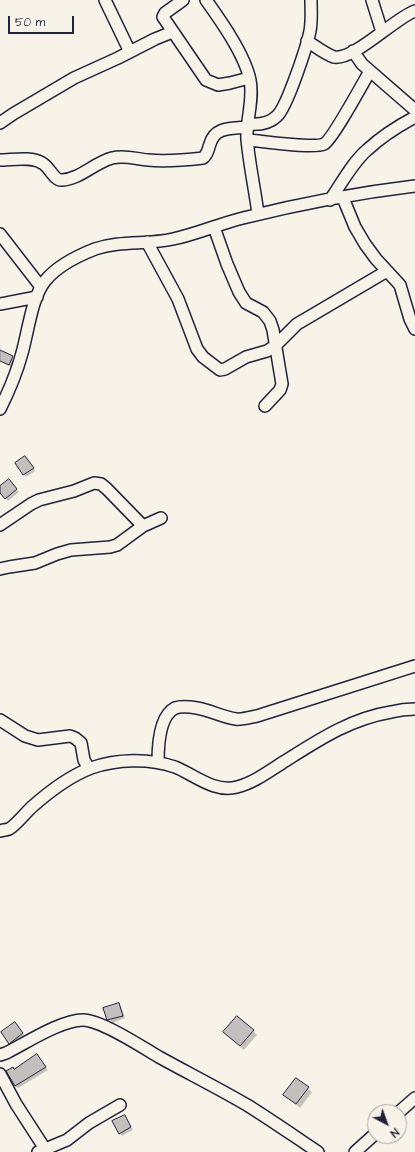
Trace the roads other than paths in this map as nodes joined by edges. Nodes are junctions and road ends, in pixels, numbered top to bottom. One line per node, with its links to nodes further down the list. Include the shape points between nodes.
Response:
1 (105, 0): 11 (street)
2 (183, 0): 7 (street, via 163,16)
3 (206, 0): 13 (street, via 237,49)
4 (311, 0): 9 (street)
5 (372, 0): 8 (street)
6 (415, 11): 8 (street)
7 (174, 32): 11 (street); 13 (street, via 206,80 218,85)
8 (382, 32): 10 (street)
9 (307, 41): 10 (street, via 335,57); 17 (street, via 280,112 265,123)
10 (353, 51): 12 (street)
11 (130, 52): 16 (street, via 74,78)
12 (370, 71): 14 (street); 18 (street, via 333,135 325,144 310,146)
13 (249, 78): 17 (street, via 251,94)
14 (415, 110)
15 (415, 117): 22 (street, via 366,150)
16 (0, 123)
17 (247, 125): 18 (street); 19 (street, via 218,132 211,138 206,156 203,158 158,160 119,157 60,181 38,160)
18 (247, 140): 23 (street)
19 (0, 160)
20 (415, 186): 21 (street)
21 (343, 198): 22 (street); 27 (street, via 365,244)
22 (330, 200): 23 (street)
23 (258, 214): 24 (street)
24 (214, 227): 26 (street, via 173,239); 31 (street, via 239,292 246,303 267,316)
25 (0, 234): 28 (street)
26 (147, 242): 28 (street, via 114,244 94,250 59,268); 31 (street, via 178,299 197,349 203,357 223,370)
27 (387, 271): 30 (street, via 400,285); 31 (street, via 297,324)
28 (39, 292): 29 (street); 33 (street, via 15,376)
29 (0, 304)
30 (415, 329)
31 (276, 345): 32 (street, via 282,384 280,390)
32 (265, 406)
33 (0, 409)
34 (161, 518): 36 (street)
35 (0, 524): 36 (street, via 31,504 94,482 107,488)
36 (143, 526): 37 (street, via 117,545 71,550 35,564)
37 (0, 569)
38 (415, 666): 41 (street, via 251,717 237,719 197,708 175,709 162,726)
39 (415, 709): 41 (street, via 377,714 344,726 248,784 237,787 214,786)
40 (0, 720): 42 (street, via 25,736 38,740 70,736 75,738 81,743 84,760)
41 (158, 762): 42 (street, via 110,763)
42 (89, 769): 43 (street, via 48,793 10,829)
43 (0, 831)
44 (0, 1055): 51 (street, via 74,1020 95,1023 112,1030 272,1120)
45 (0, 1074): 50 (street)
46 (415, 1098): 48 (street)
47 (120, 1105): 50 (street, via 89,1123 67,1140)
48 (407, 1105)
49 (367, 1141): 52 (street)
50 (44, 1151)
51 (318, 1152)
52 (355, 1152)

